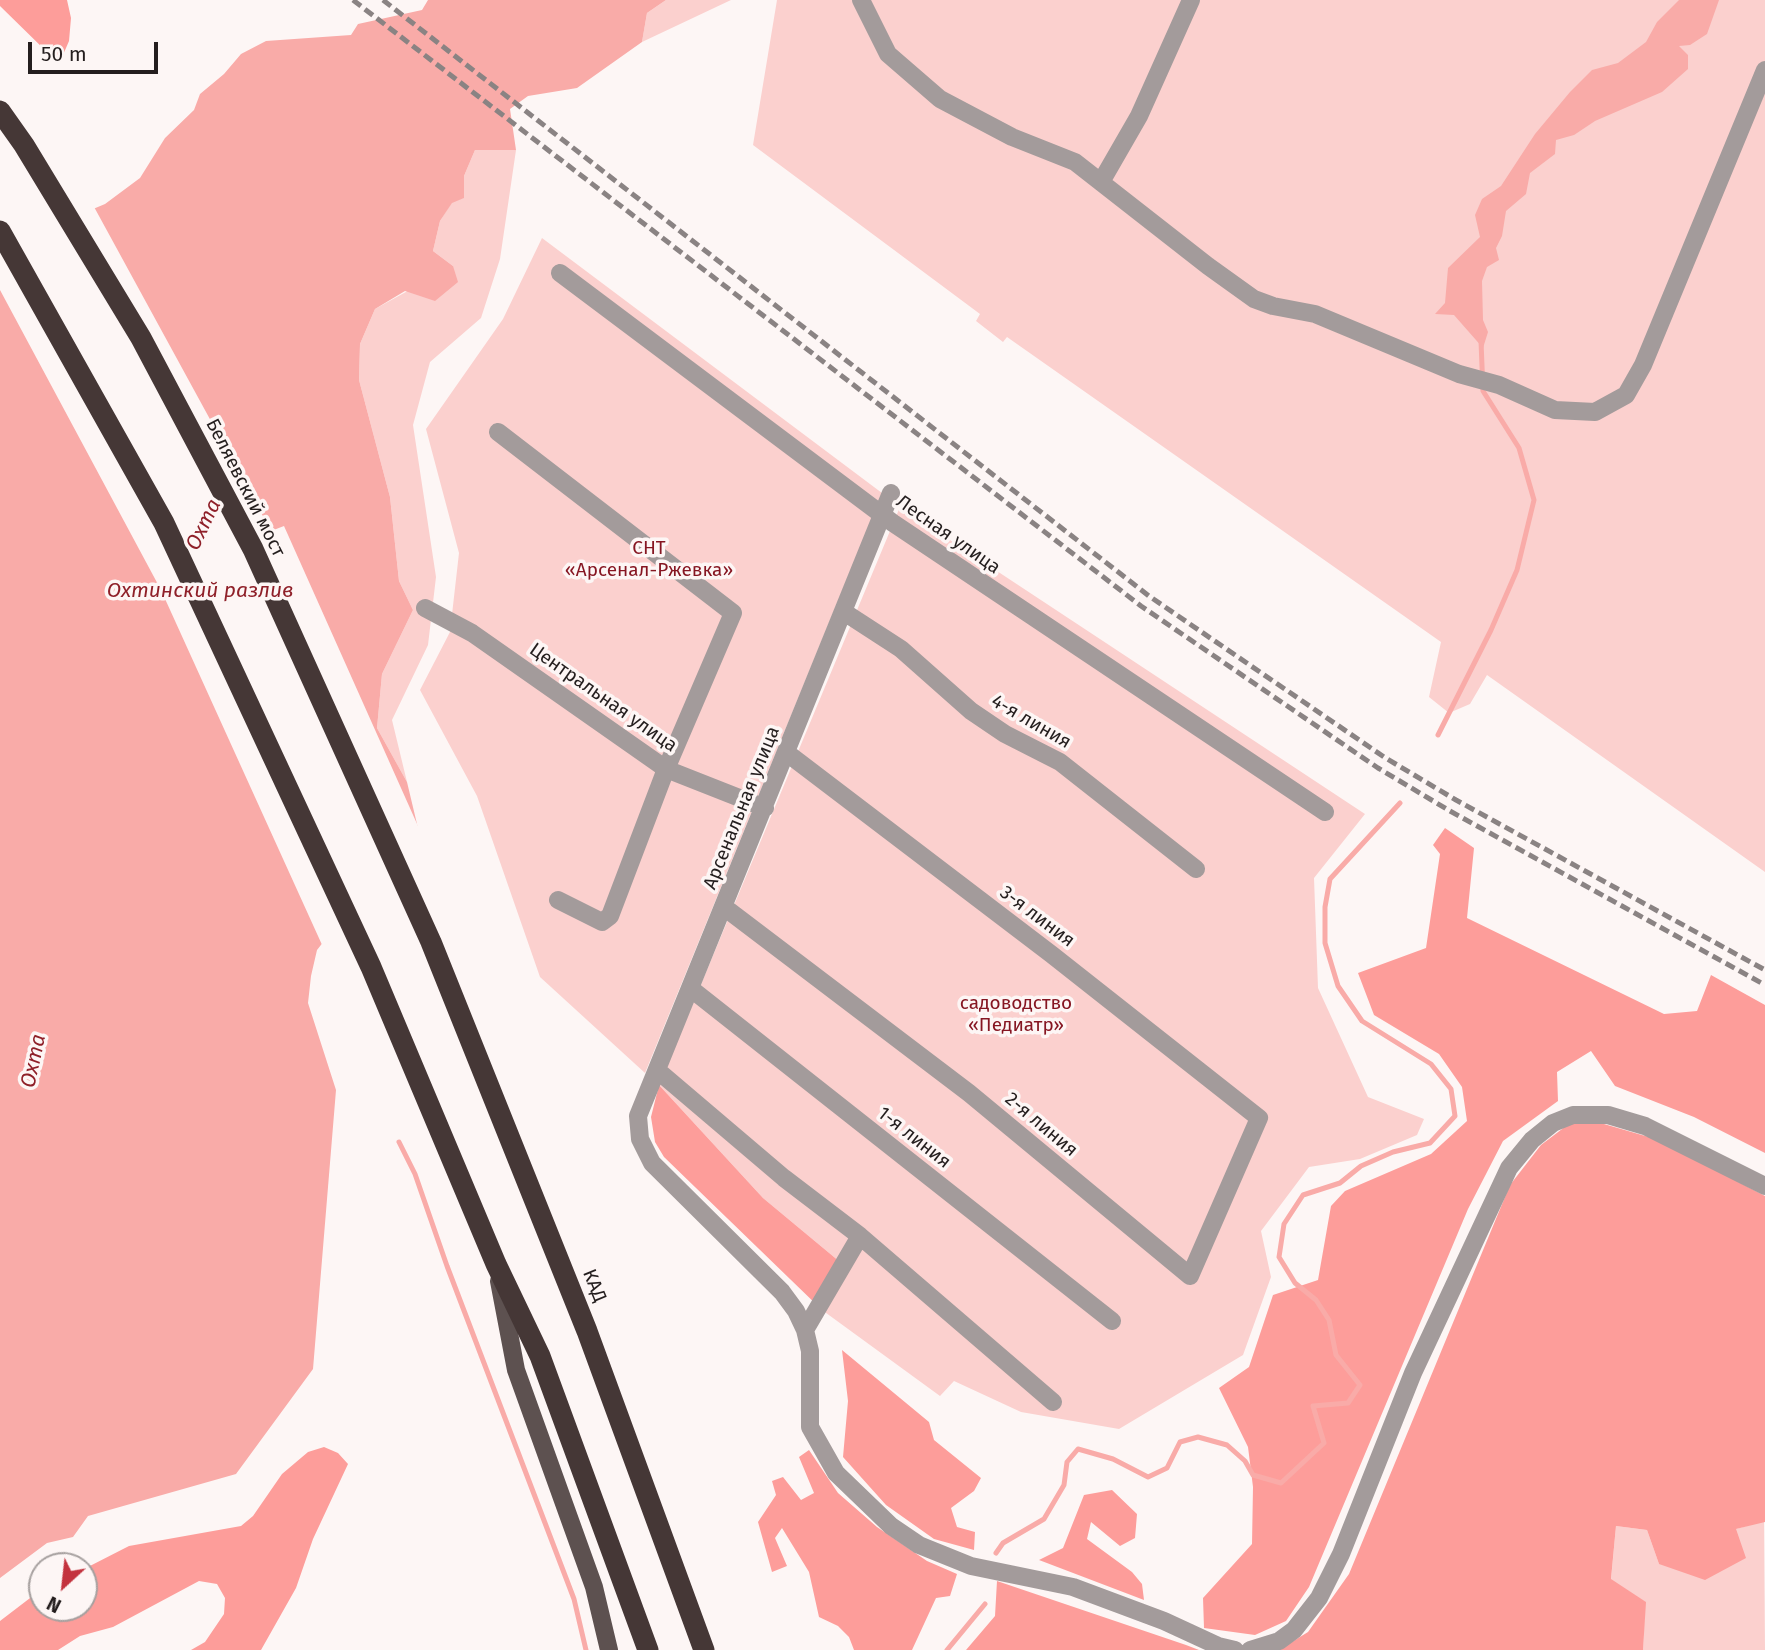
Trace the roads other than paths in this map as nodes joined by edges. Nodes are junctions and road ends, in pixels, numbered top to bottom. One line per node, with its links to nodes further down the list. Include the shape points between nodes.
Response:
1 (861, 0): 5 (street, via 888,54 940,99 1012,137 1074,162)
2 (1191, 0): 5 (street, via 1139,116)
3 (1765, 70): 5 (street, via 1643,365 1626,395 1595,412 1555,410 1315,314 1254,299)
4 (0, 111): 20 (highway, Беляевский мост, via 141,338 253,549)
5 (1101, 181)
6 (0, 231): 26 (highway, via 164,523 371,967)
7 (560, 273): 10 (street, Лесная улица)
8 (498, 432): 14 (street, via 733,612)
9 (891, 493): 10 (street, Арсенальная улица)
10 (883, 516): 12 (street, Арсенальная улица); 16 (street, Лесная улица)
11 (425, 608): 14 (street, Центральная улица, via 472,633)
12 (844, 612): 13 (street, Арсенальная улица); 17 (street, 4-я линия, via 901,649 971,711 1060,762)
13 (787, 753): 15 (street, Арсенальная улица); 23 (street, 3-я линия)
14 (666, 769): 15 (street, Центральная улица); 18 (street, via 610,916 602,922)
15 (765, 808): 19 (street, Арсенальная улица)
16 (1325, 812)
17 (1196, 869)
18 (558, 900)
19 (724, 907): 21 (street, Арсенальная улица); 23 (street, 2-я линия, via 969,1093 1190,1276)
20 (431, 942): 32 (highway, КАД, via 587,1331)
21 (690, 988): 22 (street, Арсенальная улица); 27 (street, 1-я линия)
22 (657, 1070): 25 (street); 28 (street, Арсенальная улица, via 638,1116 640,1139 652,1163 782,1292)
23 (1259, 1118)
24 (1765, 1186): 34 (street, via 1645,1126 1593,1113 1553,1123 1532,1140 1509,1168 1413,1373 1319,1598 1294,1630 1279,1641)
25 (860, 1236): 28 (street); 29 (street)
26 (496, 1264): 30 (main road, via 516,1370 594,1587); 31 (highway, via 540,1356)
27 (1112, 1321)
28 (806, 1330): 33 (street, via 810,1351 807,1413 814,1436 836,1473 891,1526 919,1545 971,1566 1073,1587)
29 (1052, 1402)
30 (609, 1650)
31 (648, 1650)
32 (704, 1650)
33 (1235, 1650)
34 (1250, 1650)

